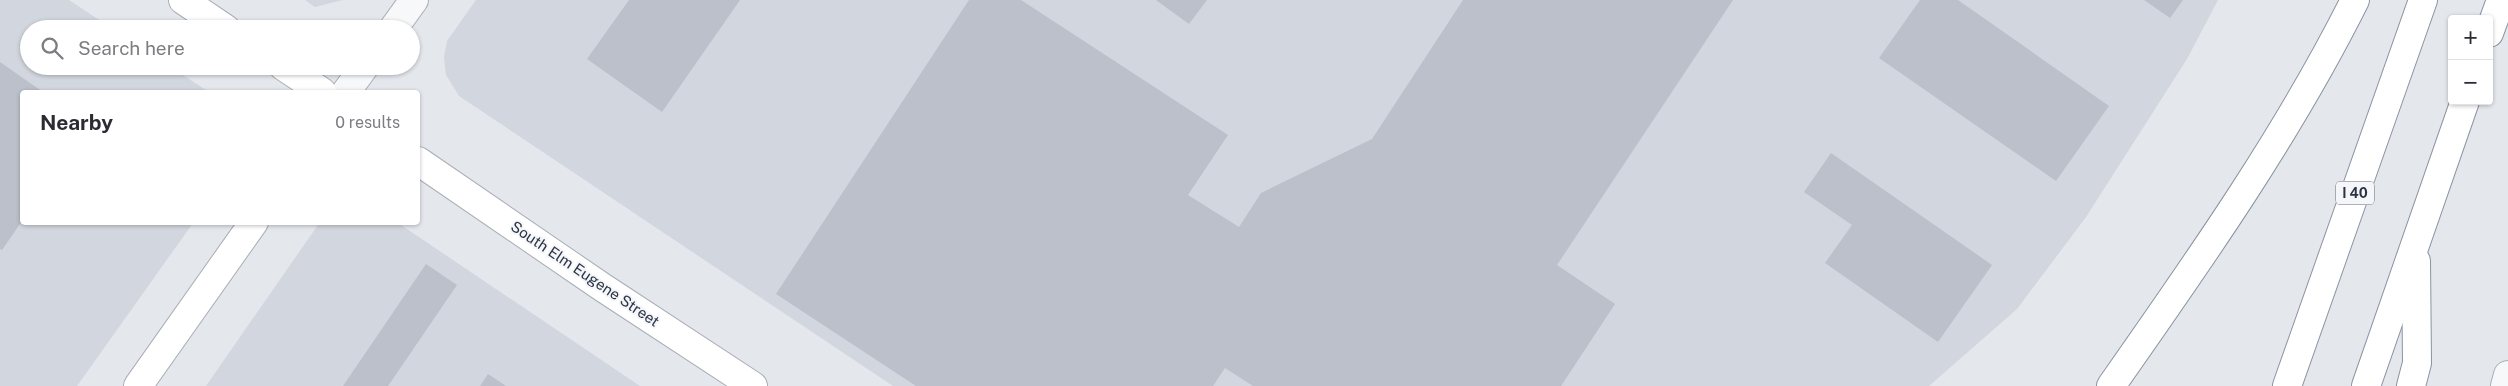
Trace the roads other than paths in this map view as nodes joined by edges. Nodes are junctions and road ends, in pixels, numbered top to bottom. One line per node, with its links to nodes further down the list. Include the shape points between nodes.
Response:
1 (183, 0): 6 (main road)
2 (414, 0): 7 (street)
3 (2355, 0): 20 (main road, via 2323,65 2204,254)
4 (2423, 0): 21 (main road, I 40)
5 (2501, 0): 8 (main road)
6 (213, 20)
7 (400, 20)
8 (2493, 22)
9 (296, 75): 11 (main road)
10 (358, 75): 12 (street)
11 (319, 90)
12 (347, 90)
13 (2464, 105): 16 (main road)
14 (420, 162): 19 (main road, South Elm Eugene Street)
15 (252, 225): 18 (main road)
16 (2416, 241): 22 (main road); 23 (main road, via 2417,363)
17 (2508, 375): 24 (street)
18 (138, 386)
19 (753, 386)
20 (2111, 386)
21 (2287, 386)
22 (2366, 386)
23 (2412, 386)
24 (2506, 386)

